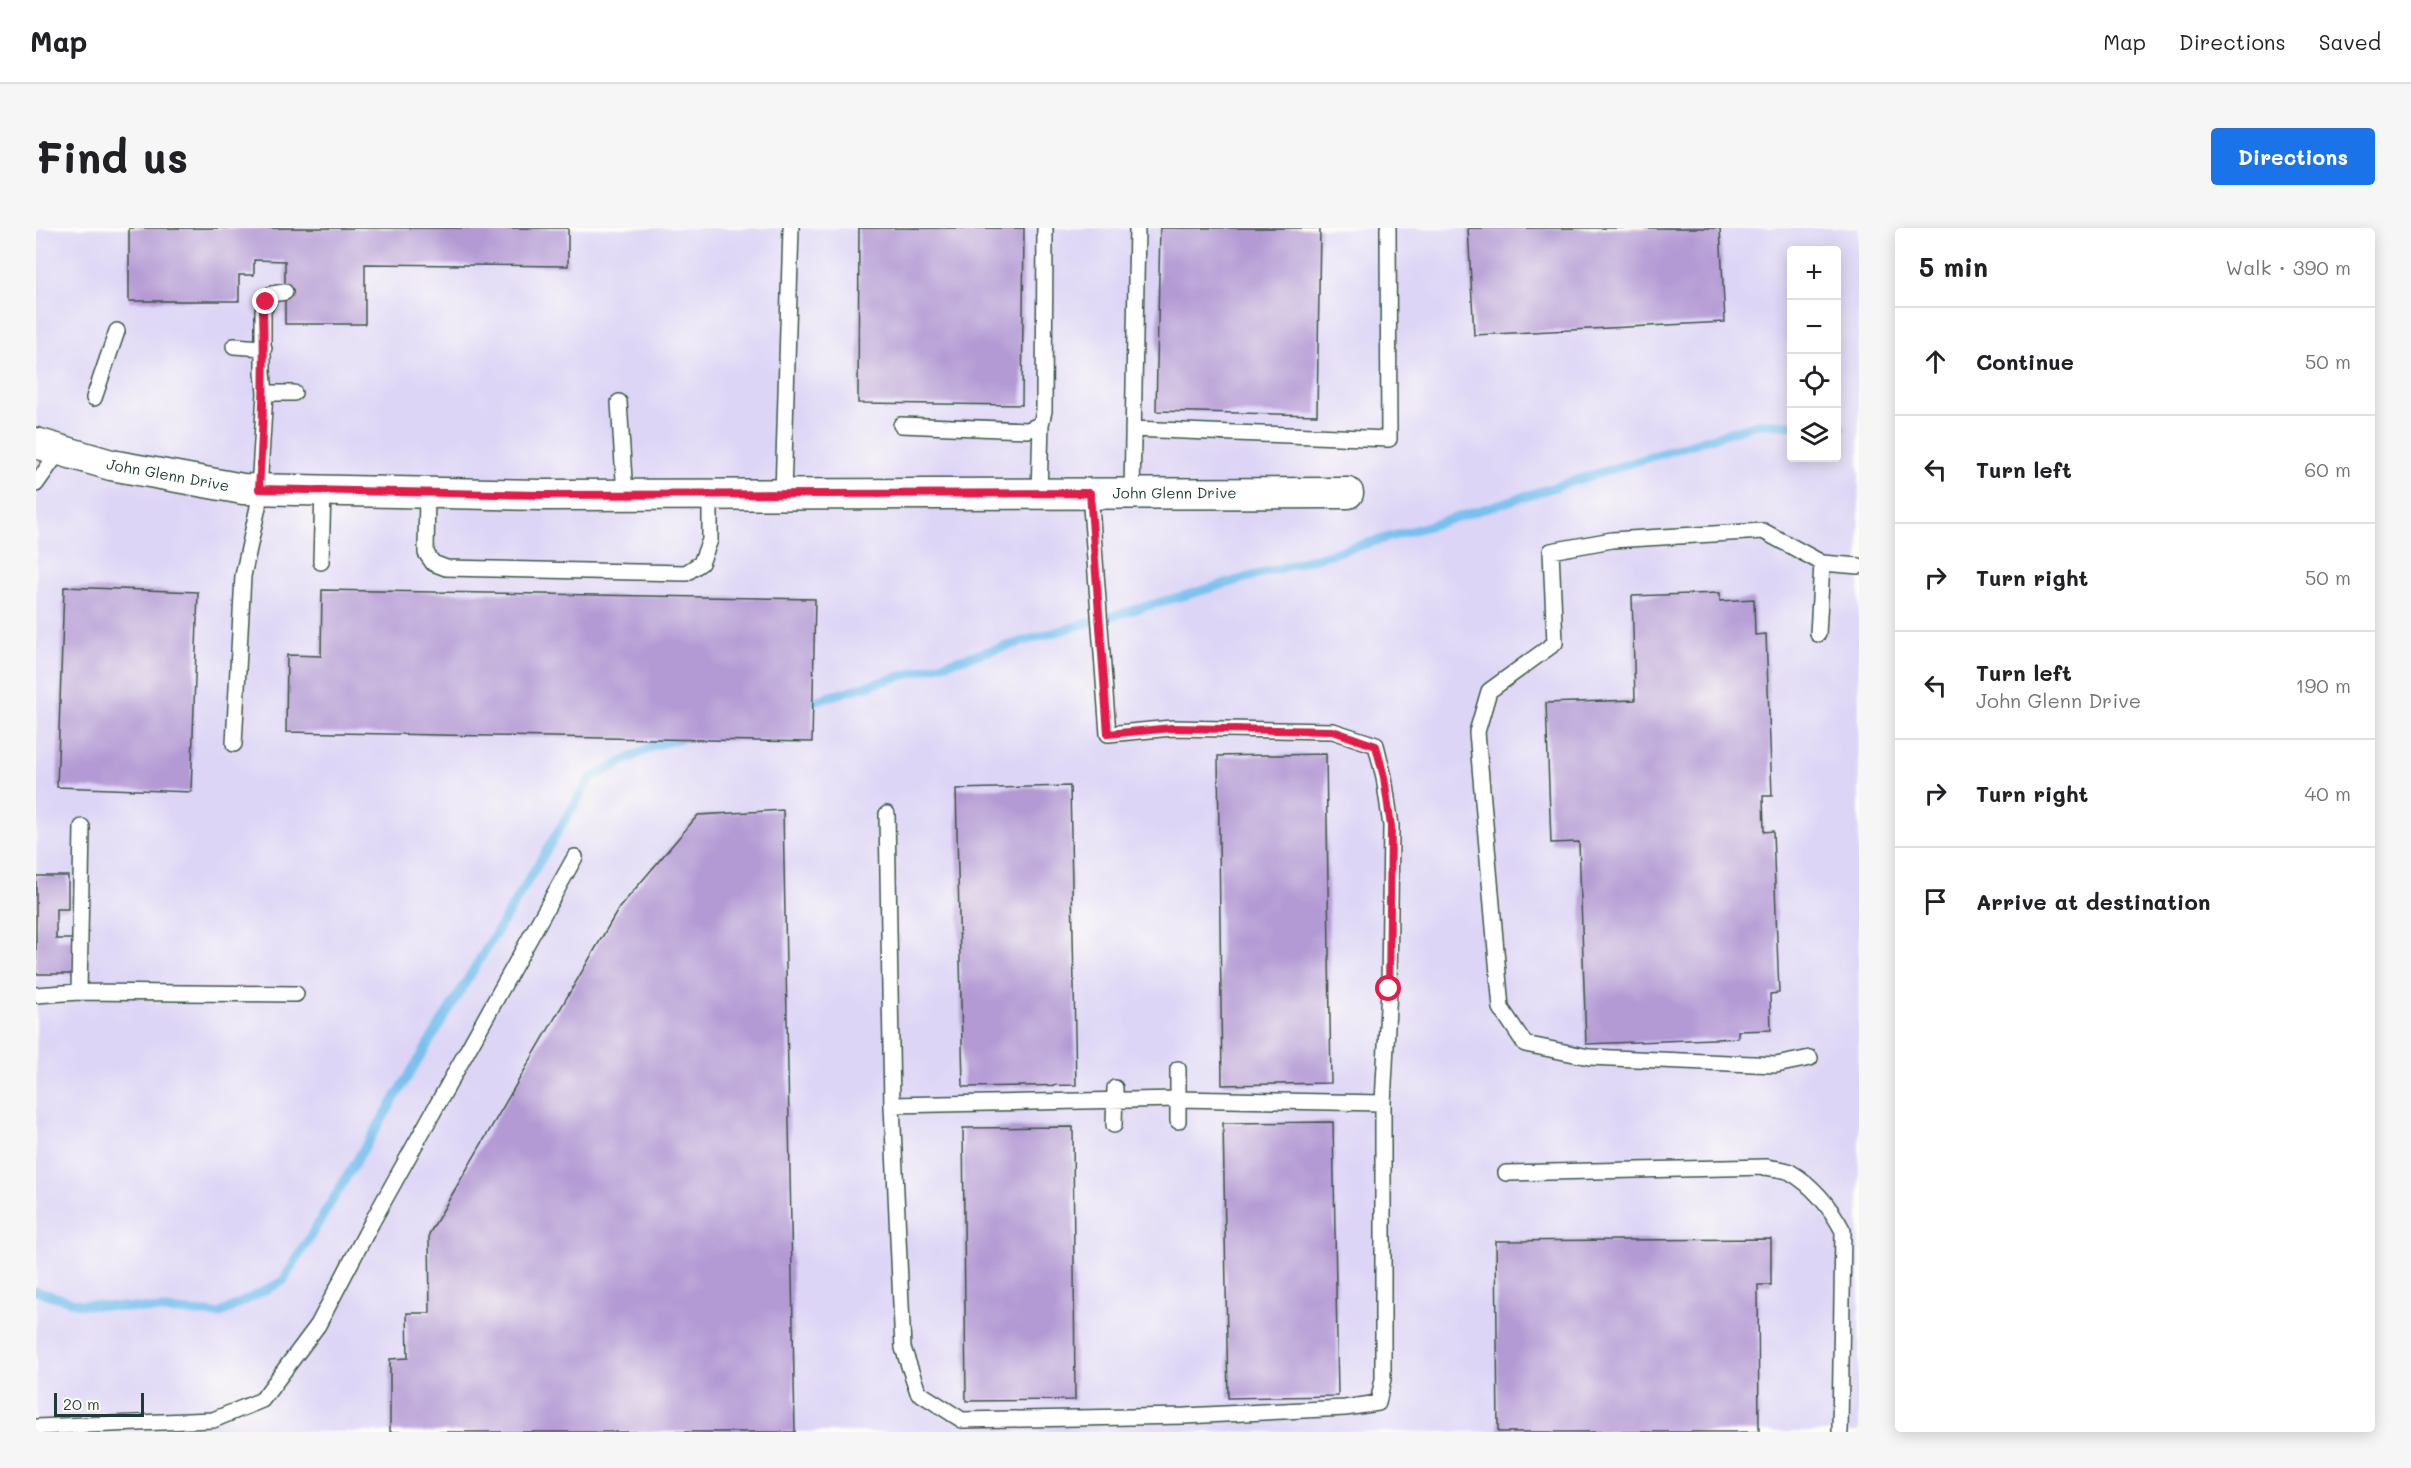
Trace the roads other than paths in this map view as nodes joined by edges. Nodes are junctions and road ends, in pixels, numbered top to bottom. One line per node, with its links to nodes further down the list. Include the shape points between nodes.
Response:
1 (791, 228): 26 (lane)
2 (1045, 228): 13 (lane)
3 (1137, 228): 15 (lane)
4 (1388, 228): 15 (lane, via 1389,439)
5 (285, 292): 8 (lane, via 272,294 266,302)
6 (117, 332): 11 (lane)
7 (234, 346): 8 (lane)
8 (264, 348): 9 (lane)
9 (265, 393): 10 (lane); 18 (lane)
10 (294, 393)
11 (94, 398)
12 (619, 402): 27 (lane)
13 (1041, 424): 14 (lane, via 1028,430); 21 (lane)
14 (901, 425)
15 (1133, 429): 23 (lane)
16 (48, 447): 17 (lane); 18 (street, John Glenn Drive, via 111,465)
17 (36, 484)
18 (259, 489): 19 (street, John Glenn Drive); 32 (lane, via 243,576)
19 (323, 490): 20 (street, John Glenn Drive); 28 (lane)
20 (427, 492): 25 (lane, via 426,553 432,563 446,568 686,573 701,564 710,540); 27 (street, John Glenn Drive)
21 (1039, 493): 22 (street, John Glenn Drive); 26 (street, John Glenn Drive)
22 (1090, 493): 23 (street, John Glenn Drive); 43 (lane, via 1108,734 1172,728 1333,731 1376,746 1391,826)
23 (1132, 493): 24 (street, John Glenn Drive)
24 (1348, 493)
25 (710, 494): 26 (street, John Glenn Drive); 27 (street, John Glenn Drive)
26 (783, 494)
27 (625, 495)
28 (321, 561)
29 (1822, 563): 30 (lane); 31 (lane); 39 (lane, via 1763,531 1612,540 1551,551 1555,643 1488,691 1477,732 1500,1008 1525,1044 1589,1057 1776,1065)
30 (1859, 566)
31 (1818, 634)
32 (234, 744)
33 (886, 814): 44 (lane)
34 (82, 827): 36 (lane)
35 (575, 857): 49 (lane, via 318,1325 262,1400 213,1420)
36 (79, 992): 37 (lane); 38 (lane)
37 (296, 994)
38 (36, 995)
39 (1810, 1058)
40 (1178, 1069): 42 (lane)
41 (1115, 1094): 42 (lane); 44 (lane); 46 (lane)
42 (1178, 1099): 43 (lane); 45 (lane)
43 (1383, 1103): 44 (lane, via 1383,1379 1378,1403 1197,1415 962,1420 918,1392 903,1348)
44 (892, 1106)
45 (1178, 1121)
46 (1114, 1125)
47 (1506, 1173): 48 (lane, via 1767,1167 1788,1171)
48 (1851, 1231): 50 (lane)
49 (36, 1427)
50 (1840, 1432)

